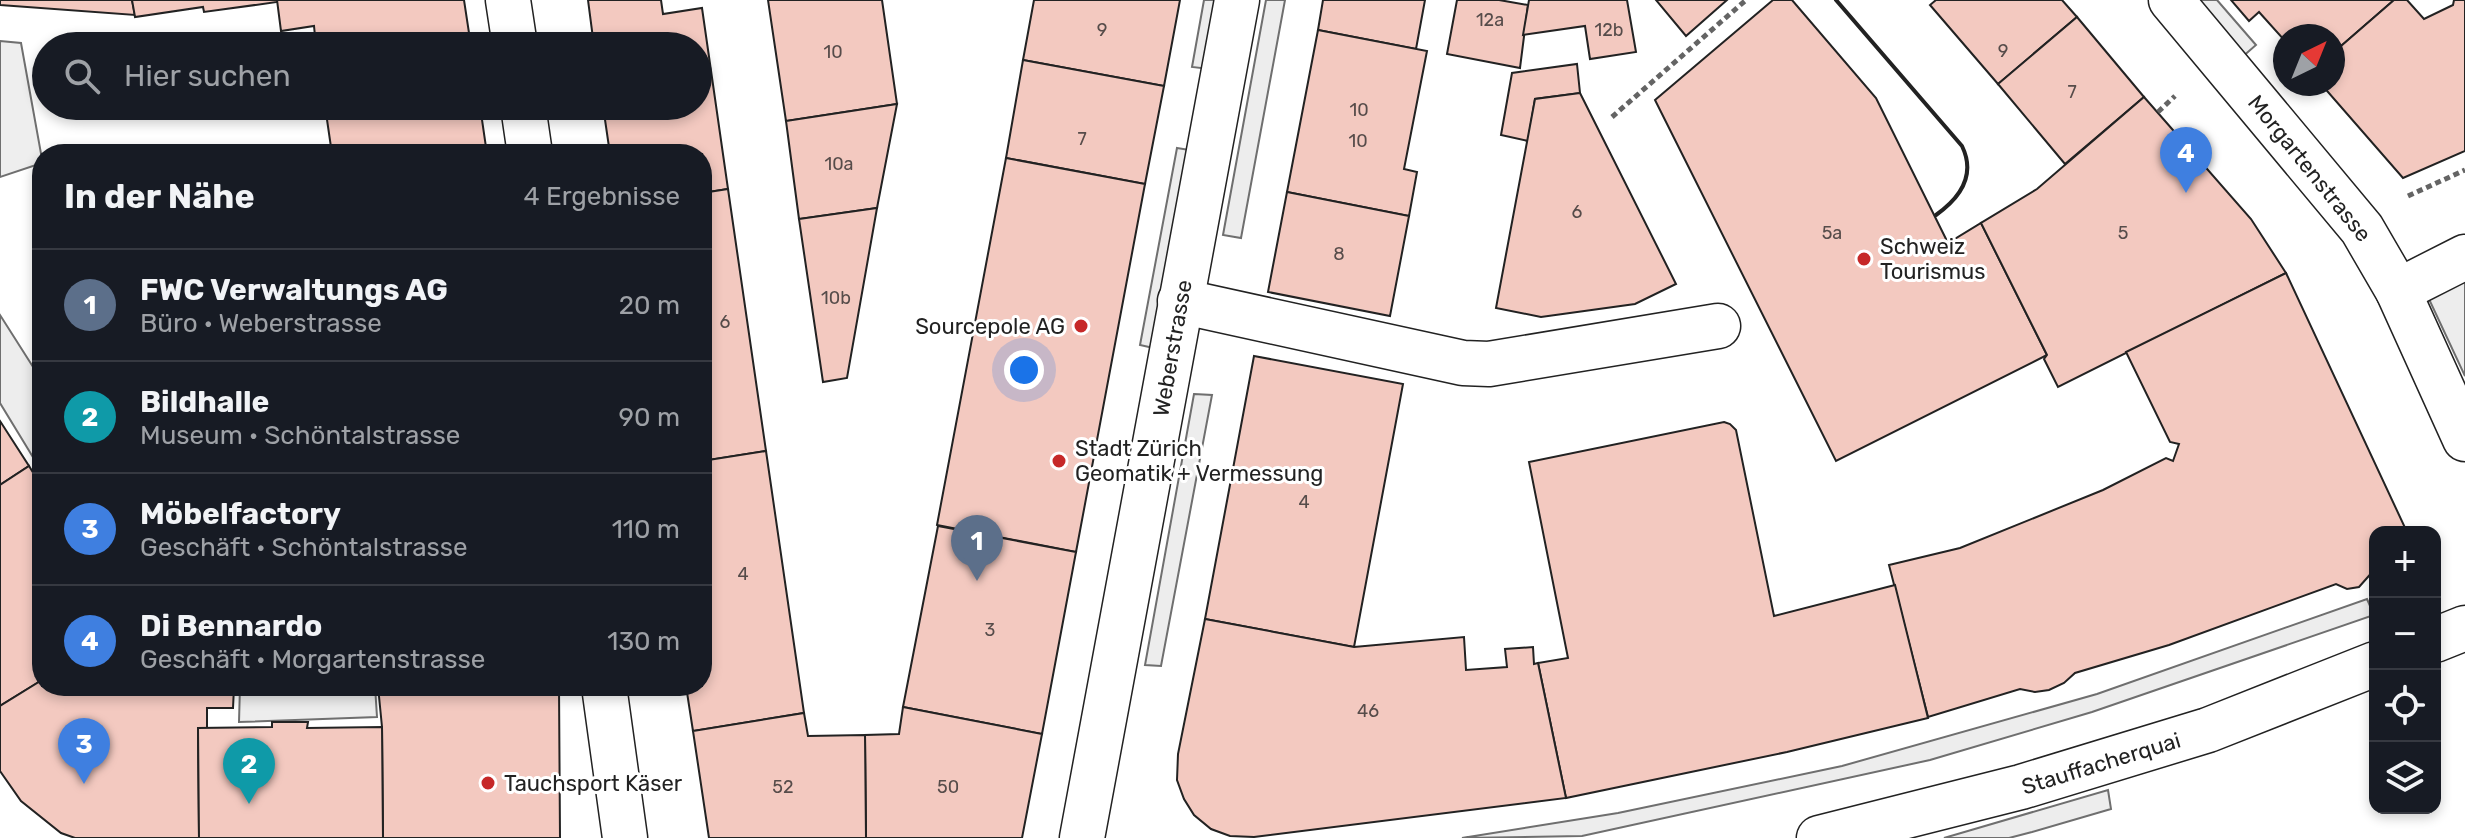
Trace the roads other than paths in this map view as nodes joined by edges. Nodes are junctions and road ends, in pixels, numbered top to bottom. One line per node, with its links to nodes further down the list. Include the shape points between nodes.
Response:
1 (508, 0): 4 (street)
2 (1237, 0): 9 (street, Weberstrasse)
3 (2171, 0): 8 (street, Morgartenstrasse, via 2362,229)
4 (513, 32)
5 (525, 120): 6 (street)
6 (529, 144)
7 (2465, 257): 8 (street)
8 (2398, 291): 11 (street, Morgartenstrasse)
9 (1180, 301): 10 (street, via 1463,363 1489,364); 17 (street, Weberstrasse)
10 (1718, 326)
11 (2465, 439)
12 (2465, 628): 13 (street)
13 (2441, 638)
14 (2369, 666): 18 (street, Stauffacherquai, via 2208,730 2021,787)
15 (605, 696): 16 (street)
16 (625, 838)
17 (1082, 838)
18 (1819, 838)

